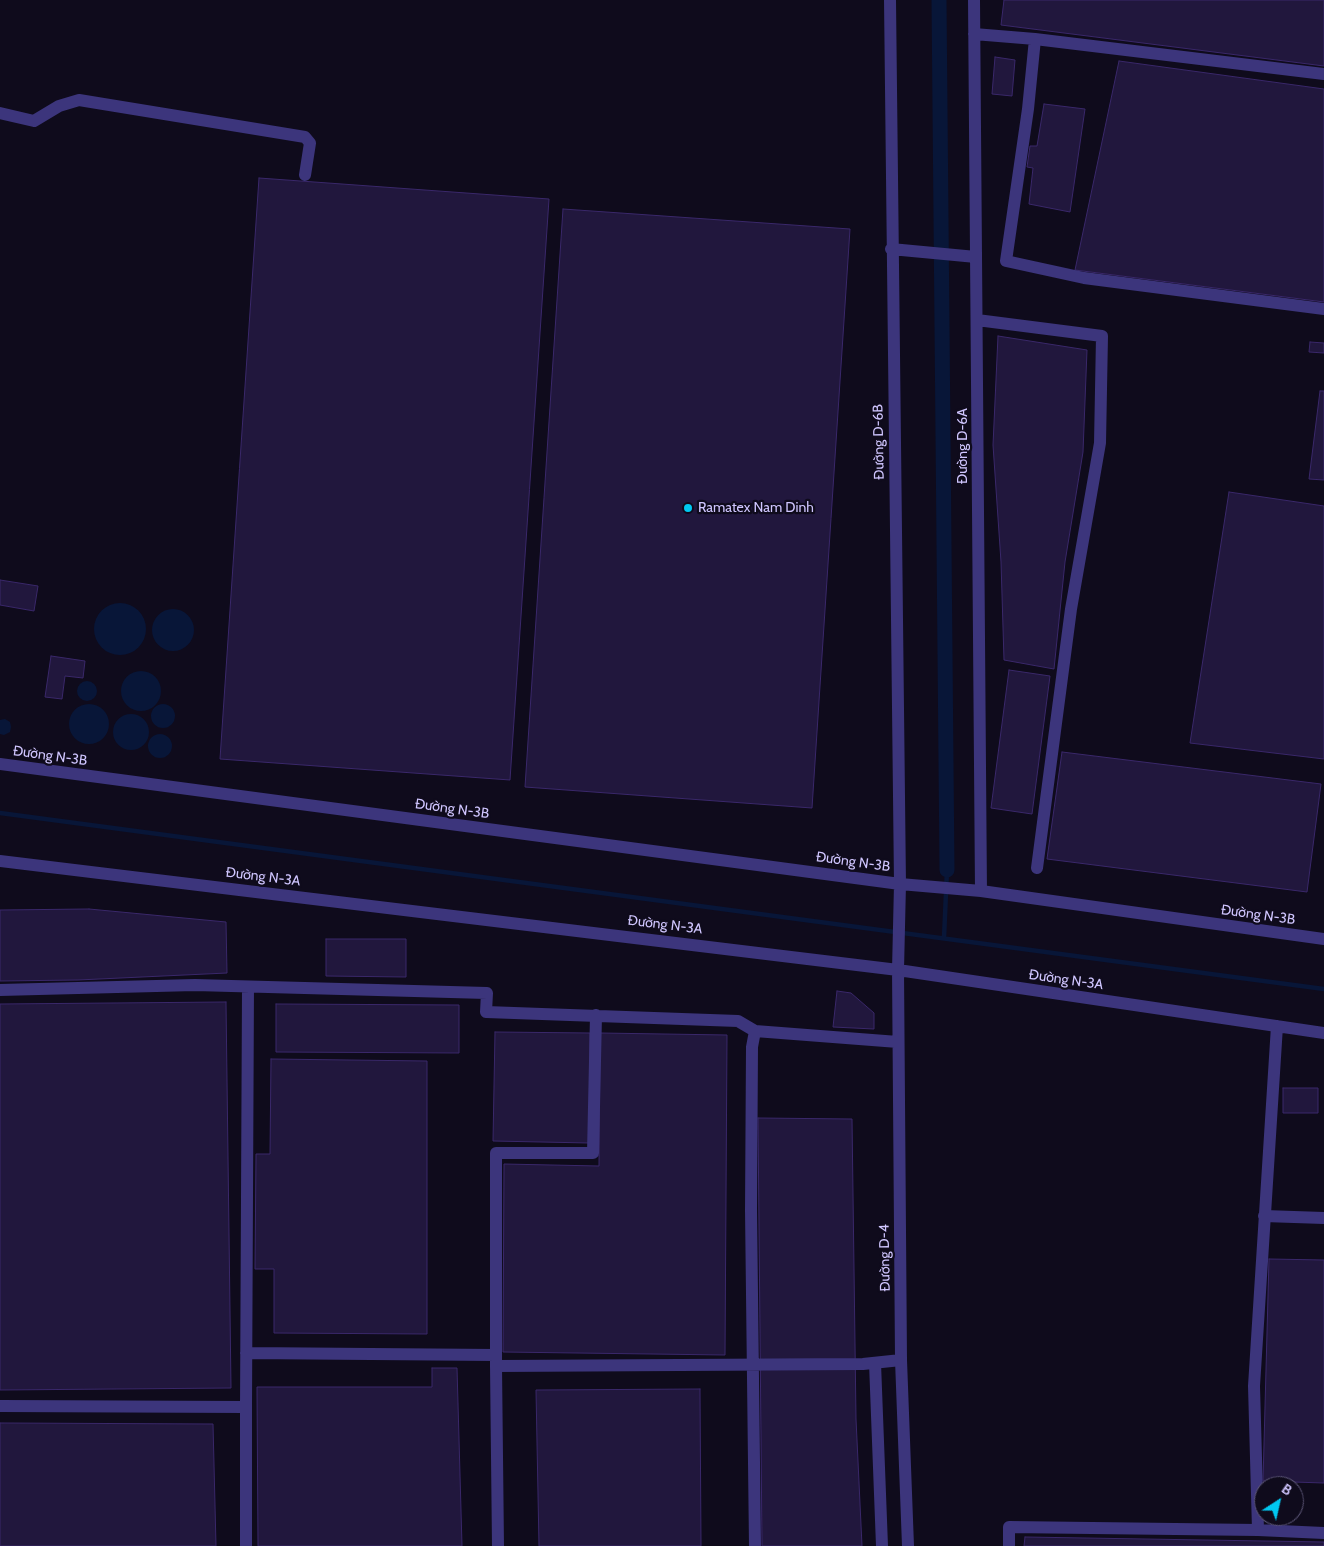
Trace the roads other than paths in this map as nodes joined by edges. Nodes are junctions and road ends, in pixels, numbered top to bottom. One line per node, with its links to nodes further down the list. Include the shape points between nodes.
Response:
1 (890, 0): 8 (street, Đường D-6B)
2 (974, 0): 3 (street, Đường D-6A)
3 (974, 34): 4 (street); 9 (street, Đường D-6A)
4 (1035, 39): 5 (street); 10 (street, via 1006,261 1084,278)
5 (1324, 74)
6 (0, 113): 7 (street, via 34,121 59,106 79,100 305,137 310,143)
7 (305, 175)
8 (891, 249): 9 (street); 15 (street, Đường D-6B)
9 (976, 257): 11 (street, Đường D-6A)
10 (1324, 309)
11 (977, 320): 14 (street, via 1102,336 1100,443 1072,608); 16 (street, Đường D-6A)
12 (0, 764): 15 (street, Đường N-3B)
13 (0, 861): 19 (street, Đường N-3A)
14 (1037, 868)
15 (900, 884): 16 (street, Đường N-3B); 17 (street, Đường D-6B)
16 (981, 891): 18 (street, Đường N-3B)
17 (899, 915): 19 (street, Đường D-4)
18 (1324, 939)
19 (898, 970): 23 (street, Đường N-3A); 26 (street, Đường D-4)
20 (248, 987): 21 (street, via 196,985); 22 (street, via 487,992 486,1012); 29 (street)
21 (0, 990)
22 (596, 1015): 24 (street, via 738,1021); 30 (street, via 593,1153 496,1153)
23 (1278, 1026): 25 (street, Đường N-3A); 27 (street)
24 (754, 1031): 26 (street); 33 (street, via 751,1106)
25 (1324, 1033)
26 (898, 1042): 31 (street, Đường D-4)
27 (1264, 1216): 28 (street); 36 (street, via 1254,1386)
28 (1324, 1218)
29 (246, 1353): 30 (street); 35 (street)
30 (496, 1360): 33 (street); 39 (street)
31 (901, 1360): 32 (street); 42 (street, Đường D-4)
32 (875, 1363): 33 (street); 41 (street)
33 (753, 1364): 40 (street)
34 (0, 1406): 35 (street)
35 (246, 1407): 38 (street)
36 (1258, 1530): 37 (street); 43 (street, via 1010,1528)
37 (1324, 1533)
38 (246, 1546)
39 (498, 1546)
40 (755, 1546)
41 (882, 1546)
42 (908, 1546)
43 (1009, 1546)

